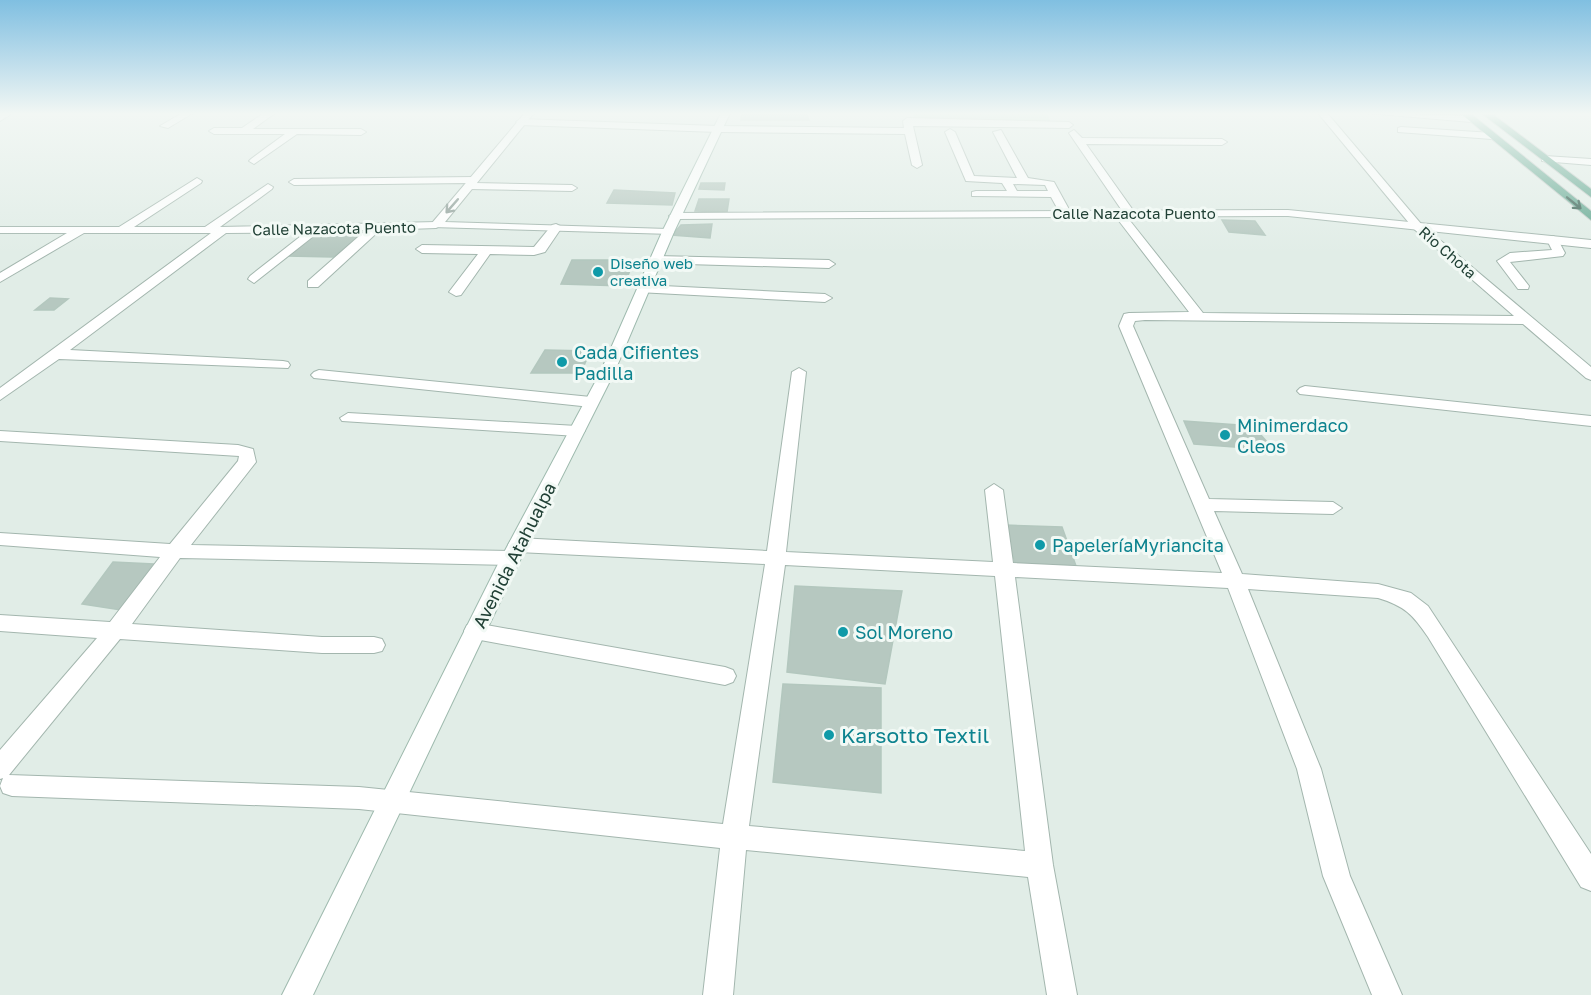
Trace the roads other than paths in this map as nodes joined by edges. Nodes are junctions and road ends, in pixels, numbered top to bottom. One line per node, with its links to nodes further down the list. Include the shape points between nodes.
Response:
1 (491, 159): 17 (street)
2 (703, 159): 27 (street, Avenida Atahualpa)
3 (916, 159): 12 (street)
4 (962, 159): 14 (street, via 970,179)
5 (1013, 159): 15 (street)
6 (1091, 159): 25 (street)
7 (1362, 159): 31 (street, Rio Chota)
8 (1521, 159): 26 (main road, one-way to 26)
9 (1545, 159): 23 (main road)
10 (1552, 159): 11 (street)
11 (1591, 162)
12 (917, 165)
13 (197, 181): 35 (street)
14 (1006, 181): 15 (street); 21 (street)
15 (1024, 181): 22 (street, via 1047,182)
16 (294, 182): 17 (street)
17 (472, 183): 19 (street); 28 (street, one-way to 28)
18 (268, 186): 36 (street)
19 (572, 188)
20 (976, 194): 21 (street)
21 (1014, 194): 22 (street)
22 (1055, 194): 24 (street)
23 (1591, 194)
24 (1065, 213): 25 (street, Calle Nazacota Puento); 27 (street, Calle Nazacota Puento)
25 (1126, 216): 31 (street, Calle Nazacota Puento, via 1288,213); 50 (street)
26 (1591, 216)
27 (671, 224): 30 (street, Calle Nazacota Puento); 41 (street, Avenida Atahualpa)
28 (436, 225): 29 (street, Calle Nazacota Puento); 30 (street, Calle Nazacota Puento)
29 (376, 227): 32 (street, Calle Nazacota Puento); 45 (street)
30 (556, 227): 40 (street, via 541,249 534,252)
31 (1419, 227): 37 (street, Calle Nazacota Puento); 51 (street, Rio Chota)
32 (317, 228): 36 (street, Calle Nazacota Puento); 44 (street)
33 (0, 230): 34 (street, Calle Nazacota Puento)
34 (82, 230): 35 (street, Calle Nazacota Puento); 43 (street)
35 (121, 230): 36 (street, Calle Nazacota Puento)
36 (215, 230): 52 (street)
37 (1553, 240): 38 (street, Calle Nazacota Puento); 46 (street, via 1560,253 1503,261)
38 (1591, 244)
39 (422, 249): 40 (street)
40 (487, 250): 48 (street)
41 (656, 260): 42 (street); 47 (street, Avenida Atahualpa)
42 (829, 264)
43 (0, 278)
44 (254, 279)
45 (313, 284)
46 (1523, 286)
47 (643, 289): 49 (street); 59 (street, Avenida Atahualpa)
48 (456, 292)
49 (825, 298)
50 (1199, 316): 51 (street); 65 (street, via 1129,317 1126,326)
51 (1527, 320): 56 (street, Rio Chota)
52 (55, 354): 53 (street); 58 (street)
53 (283, 365)
54 (799, 372): 70 (street)
55 (319, 375): 59 (street)
56 (1591, 375)
57 (1305, 392): 61 (street)
58 (0, 395)
59 (591, 402): 62 (street, Avenida Atahualpa)
60 (348, 418): 62 (street)
61 (1591, 421)
62 (577, 431): 69 (street, Avenida Atahualpa)
63 (0, 436): 68 (street, via 247,453 246,462)
64 (994, 490): 71 (street)
65 (1202, 505): 66 (street); 72 (street)
66 (1333, 508)
67 (0, 539): 68 (street)
68 (175, 550): 69 (street); 74 (street)
69 (514, 552): 70 (street); 75 (street, Avenida Atahualpa)
70 (776, 558): 71 (street); 80 (street)
71 (1005, 570): 72 (street); 81 (street)
72 (1235, 581): 82 (street, via 1377,591 1404,598 1421,612); 86 (street, via 1309,770 1337,876)
73 (0, 623): 74 (street)
74 (115, 631): 76 (street); 78 (street)
75 (475, 631): 77 (street); 79 (street, Avenida Atahualpa)
76 (374, 645)
77 (725, 676)
78 (6, 777): 79 (street)
79 (390, 801): 80 (street); 83 (street, Avenida Atahualpa)
80 (734, 837): 81 (street); 84 (street)
81 (1040, 865): 85 (street)
82 (1591, 878)
83 (297, 995)
84 (718, 995)
85 (1062, 995)
86 (1387, 995)

